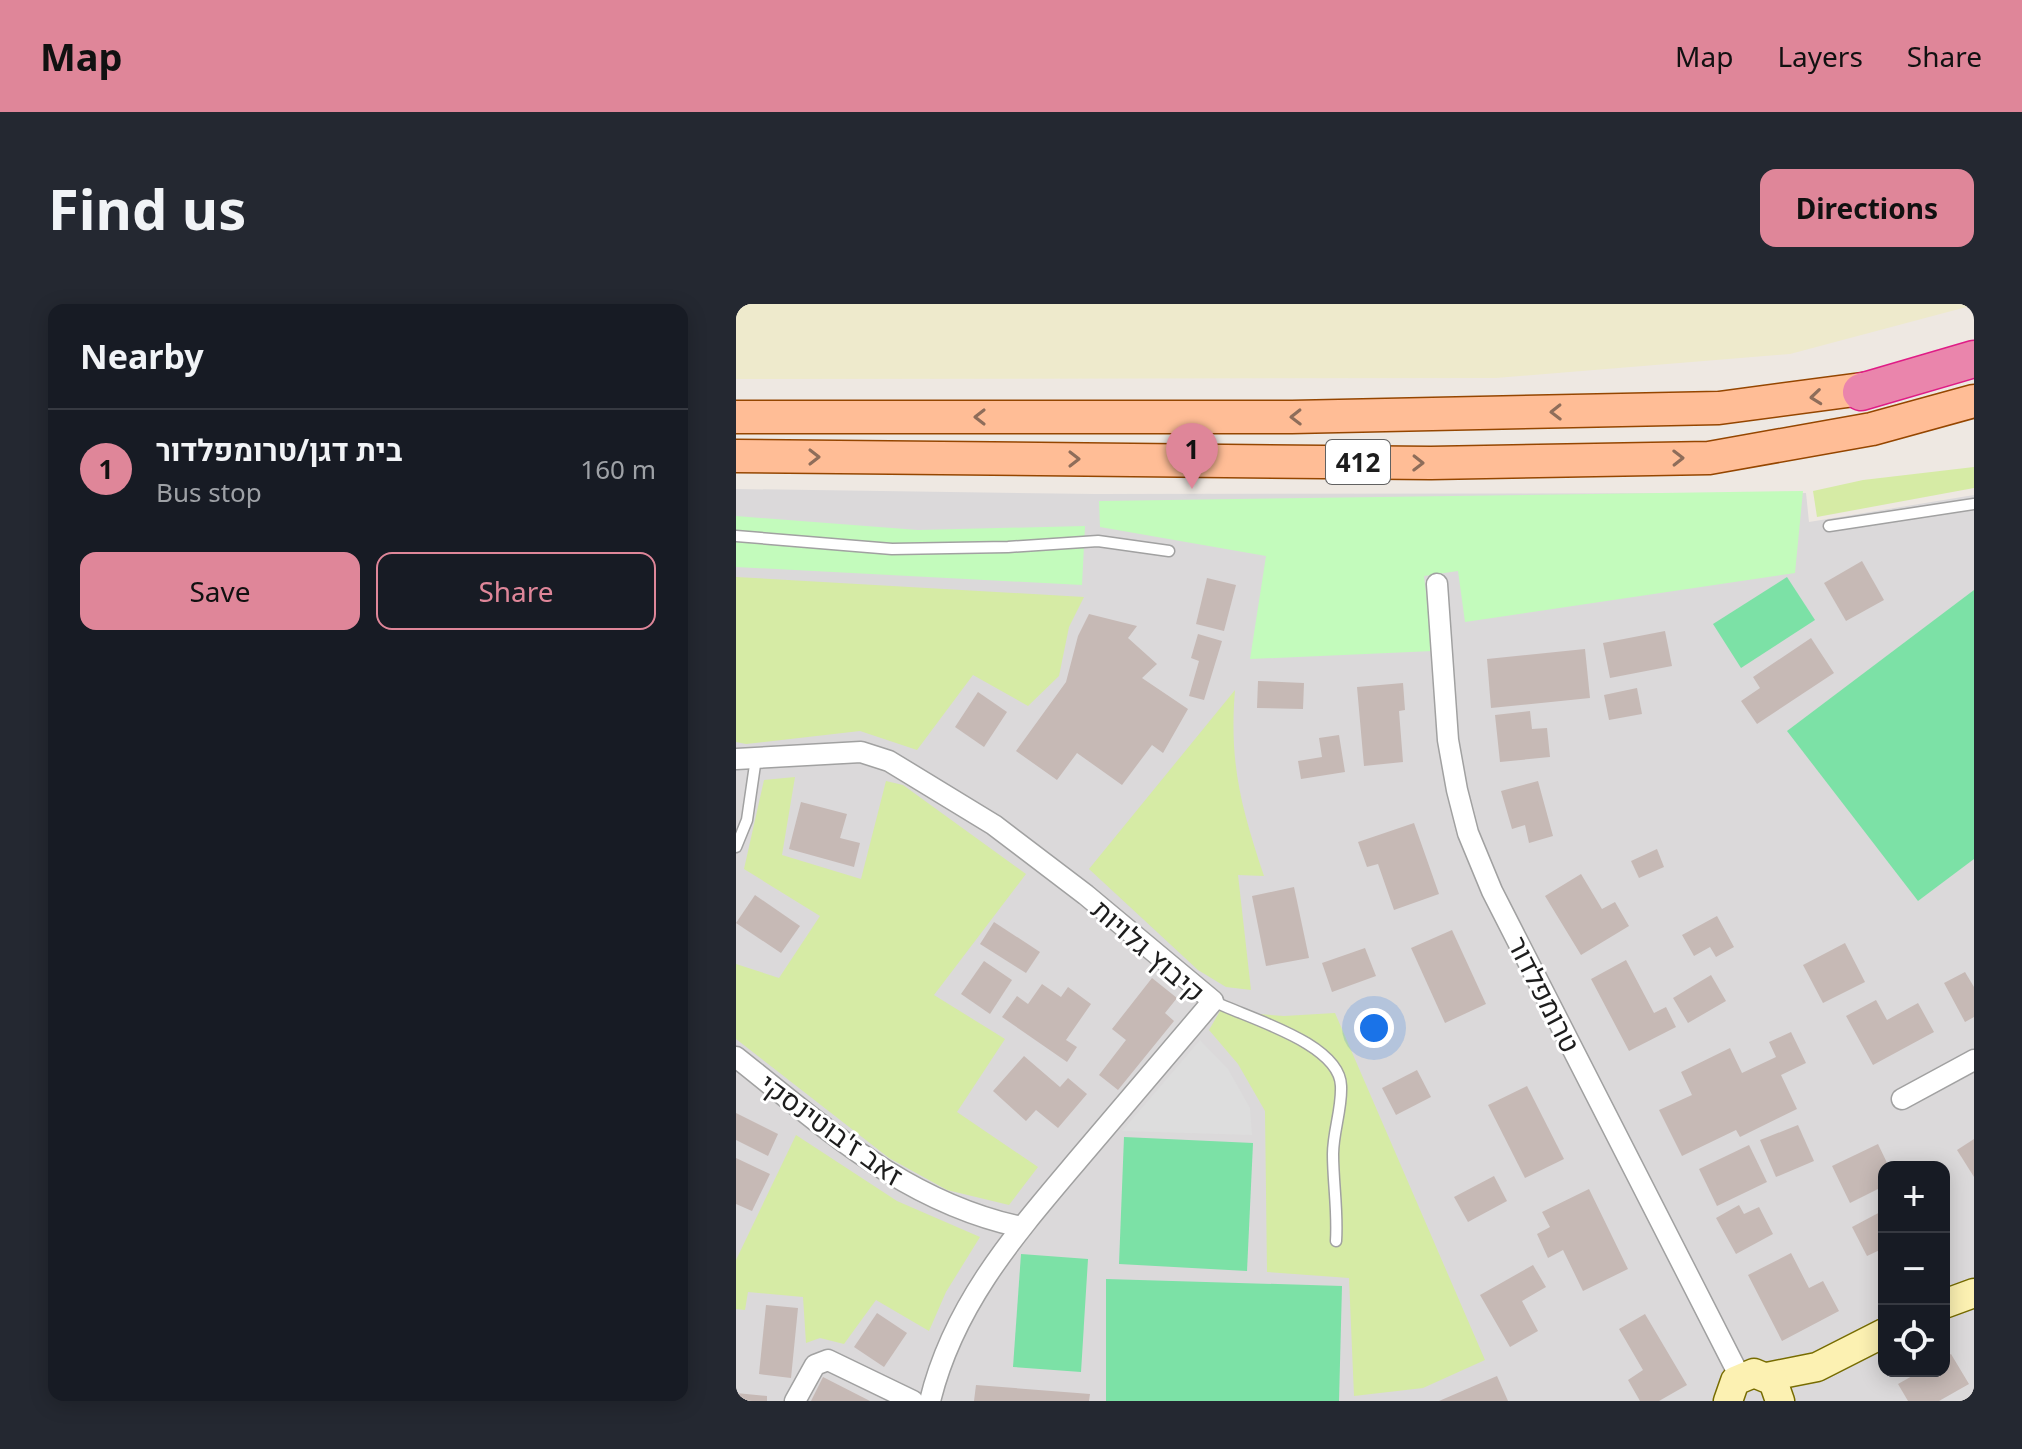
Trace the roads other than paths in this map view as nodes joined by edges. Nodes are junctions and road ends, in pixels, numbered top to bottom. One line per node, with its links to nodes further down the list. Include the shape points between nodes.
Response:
1 (1974, 362): 2 (highway)
2 (1861, 392): 4 (main road, 412, one-way to 4, via 1703,409 1292,417)
3 (1974, 401): 6 (main road, 412)
4 (736, 417)
5 (1974, 424): 6 (main road)
6 (1872, 429): 7 (main road, 412, one-way to 6, via 1431,463 1709,458)
7 (736, 456)
8 (1974, 504): 9 (lane)
9 (1829, 526)
10 (736, 536): 11 (lane, via 892,549 1098,541)
11 (1169, 551)
12 (1437, 584): 24 (street, טרומפלדור, via 1448,740 1468,833 1492,891)
13 (746, 758): 14 (lane, via 747,820); 15 (street, קיבוץ גלויות, via 861,752 889,761 1005,834)
14 (736, 847)
15 (1213, 1001): 19 (street, קיבוץ גלויות); 20 (lane, via 1298,1036 1326,1055 1341,1083 1333,1153)
16 (736, 1057): 19 (street, זאב ז'בוטינסקי, via 879,1169 969,1214)
17 (1974, 1060): 18 (street)
18 (1902, 1099)
19 (1021, 1227): 27 (street, קיבוץ גלויות, via 966,1305 939,1365)
20 (1336, 1241)
21 (1974, 1293): 22 (street)
22 (1950, 1302)
23 (1878, 1336): 24 (street)
24 (1749, 1393)
25 (795, 1401): 26 (street, via 815,1365 828,1360)
26 (913, 1401)
27 (930, 1401)

